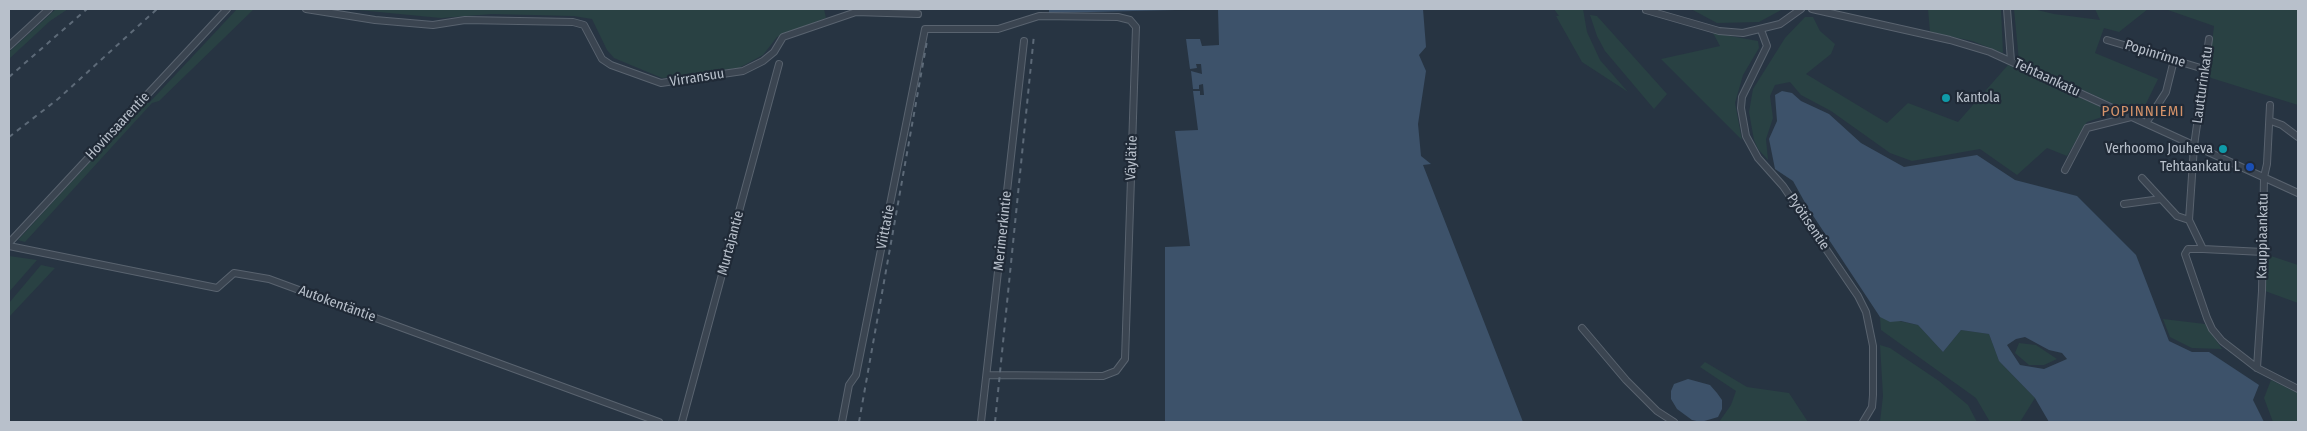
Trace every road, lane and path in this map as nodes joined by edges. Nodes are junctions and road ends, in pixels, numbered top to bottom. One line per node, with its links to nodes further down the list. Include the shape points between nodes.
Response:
1 (49, 9): 14 (street)
2 (227, 9): 32 (street, Hovinsaarentie)
3 (306, 9): 8 (street, Virransuu, via 433,26 464,20 574,22 584,25 602,59 661,83 742,71 774,52 783,37 856,12)
4 (1801, 9): 10 (street, via 1786,21)
5 (1812, 9): 16 (street, Tehtaankatu, via 1963,43)
6 (2007, 9): 16 (street)
7 (1646, 10): 10 (street, via 1726,32)
8 (918, 14)
9 (925, 29): 37 (street, Väylätie, via 998,29 1039,16 1118,17 1130,20 1136,27 1125,359 1116,371 1103,376); 41 (street, Viittatie, via 856,375 849,385)
10 (1761, 30): 44 (street, Pyötisentie, via 1767,46 1742,97 1744,129 1758,158 1783,186 1866,312 1873,346 1873,395 1872,407)
11 (2209, 39): 18 (street, Lautturinkatu)
12 (1024, 40): 37 (street, Merimerkintie)
13 (2107, 40): 15 (street, Popinrinne)
14 (9, 46)
15 (2174, 60): 18 (street, Popinrinne); 22 (street, via 2166,92)
16 (2011, 61): 20 (street, Tehtaankatu)
17 (780, 64): 40 (street, Murtajantie)
18 (2204, 69): 24 (street, Lautturinkatu)
19 (2270, 105): 21 (street, Kauppiaankatu)
20 (2131, 116): 22 (street, Tehtaankatu); 25 (street, via 2086,128)
21 (2271, 121): 23 (street); 26 (street, Kauppiaankatu)
22 (2146, 123): 24 (street, Tehtaankatu)
23 (2298, 137)
24 (2194, 146): 26 (street, Tehtaankatu); 31 (street, Lautturinkatu)
25 (2066, 170)
26 (2264, 177): 28 (street, Tehtaankatu); 34 (street, Kauppiaankatu)
27 (2142, 178): 29 (street)
28 (2298, 193)
29 (2161, 199): 30 (street); 31 (street, via 2177,216)
30 (2124, 204)
31 (2189, 220): 33 (street)
32 (9, 244): 39 (street, Autokentäntie, via 217,288 234,273 269,279)
33 (2203, 249): 34 (street); 36 (street, via 2188,249 2184,254 2210,324 2222,341)
34 (2263, 252): 36 (street, Kauppiaankatu)
35 (1582, 328): 43 (street, via 1626,380 1657,411)
36 (2257, 368): 38 (street)
37 (987, 376): 42 (street, Merimerkintie)
38 (2298, 389)
39 (659, 422)
40 (682, 422)
41 (842, 422)
42 (982, 422)
43 (1674, 422)
44 (1863, 422)

